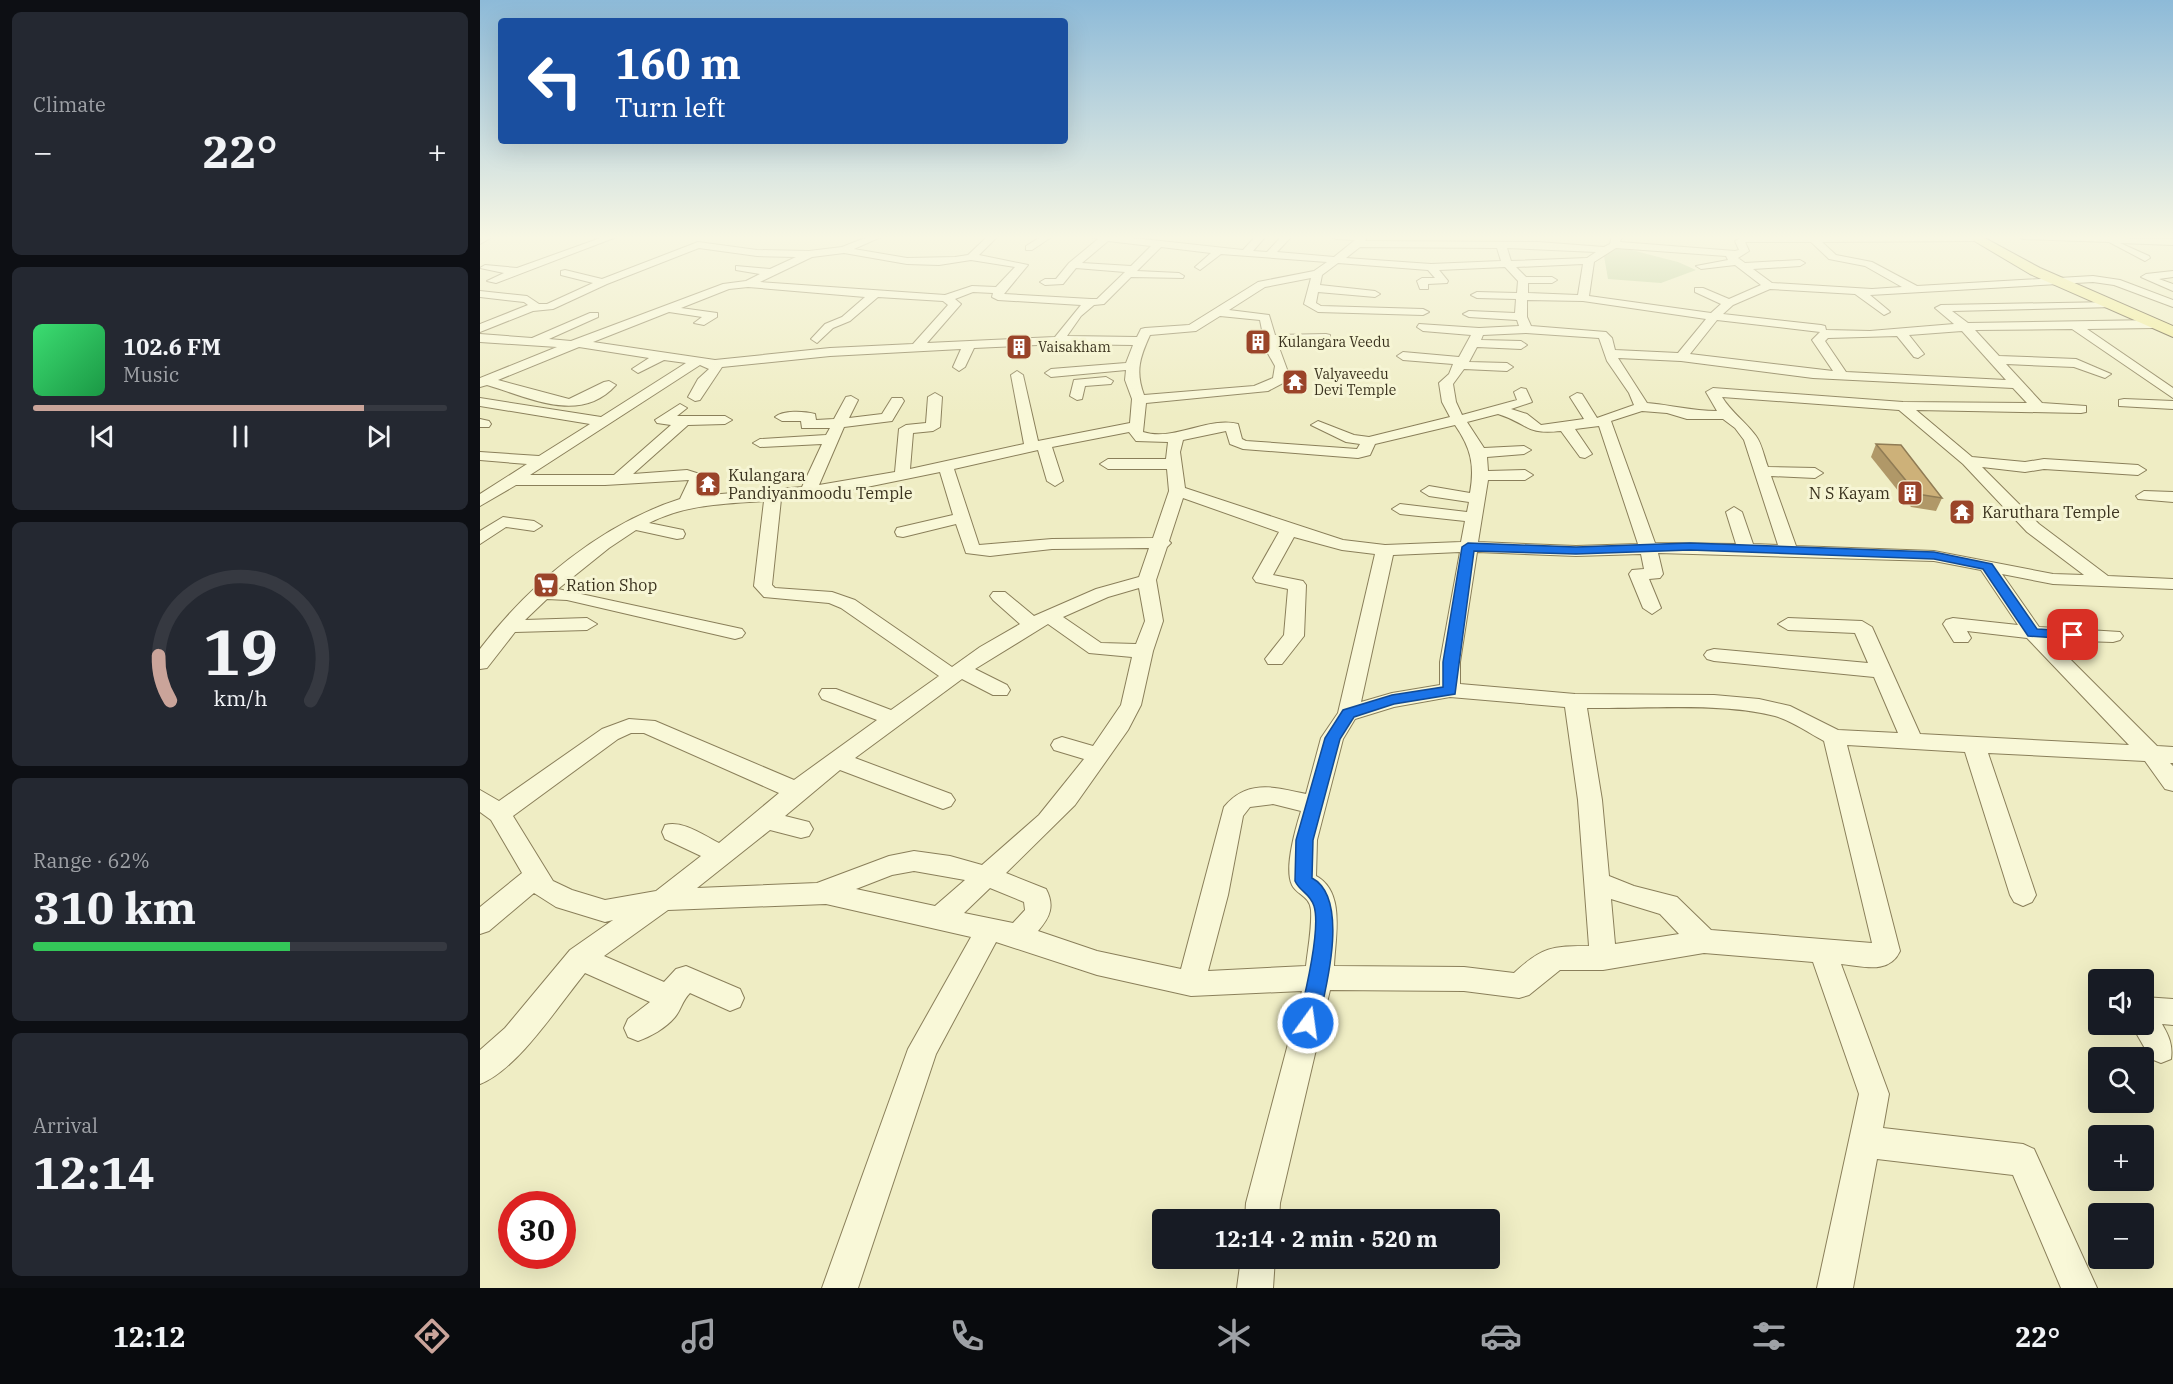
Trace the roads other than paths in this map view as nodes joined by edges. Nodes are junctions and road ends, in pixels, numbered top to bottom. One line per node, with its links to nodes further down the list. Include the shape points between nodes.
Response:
1 (500, 296): 29 (street, via 527,299)
2 (575, 296): 22 (street); 30 (street)
3 (702, 296): 32 (street)
4 (872, 296): 44 (street)
5 (924, 296): 20 (street)
6 (951, 296): 20 (street)
7 (998, 296): 23 (street)
8 (1106, 296): 23 (street, via 1100,302)
9 (1245, 296): 33 (street)
10 (1312, 296): 39 (street, via 1310,304 1318,309)
11 (1369, 296): 39 (street, via 1372,297)
12 (1480, 296): 36 (street)
13 (1519, 296): 36 (street)
14 (1538, 296): 36 (street)
15 (1713, 296): 24 (street)
16 (1745, 296): 24 (street)
17 (1864, 296): 35 (street)
18 (2091, 296): 27 (main road)
19 (2150, 296): 25 (street)
20 (946, 298): 67 (street, via 955,304)
21 (1583, 298): 36 (street); 41 (street)
22 (595, 300)
23 (1091, 302): 62 (street)
24 (1729, 303): 41 (street)
25 (2173, 304)
26 (2005, 305): 27 (street); 28 (street); 48 (street)
27 (2111, 305): 46 (main road)
28 (1971, 306): 47 (street); 50 (street, via 1941,308)
29 (536, 307): 30 (street); 42 (street)
30 (549, 307): 31 (street)
31 (574, 309)
32 (670, 309): 45 (street, via 713,315); 65 (street)
33 (1218, 312): 61 (street, via 1265,317); 63 (street, via 1192,328 1145,332)
34 (1423, 312): 39 (street, via 1393,307)
35 (1884, 312)
36 (1523, 313): 37 (street); 68 (street); 70 (street, via 1602,335)
37 (1468, 314)
38 (594, 315): 64 (street)
39 (1360, 315)
40 (480, 316): 42 (street)
41 (1714, 316): 52 (street); 74 (street)
42 (504, 319): 51 (street)
43 (813, 319): 44 (street)
44 (840, 320): 60 (street)
45 (700, 323)
46 (2154, 324): 49 (street); 54 (main road)
47 (2002, 325): 48 (street); 50 (street)
48 (2033, 325): 49 (street)
49 (2074, 326): 89 (street)
50 (1965, 327): 55 (street); 75 (street)
51 (480, 328)
52 (1821, 328)
53 (1421, 332): 68 (street)
54 (2173, 332)
55 (1901, 333): 71 (street); 85 (street, via 1821,337 1818,340)
56 (873, 334): 69 (street)
57 (990, 334): 66 (street, via 969,334)
58 (480, 338): 64 (street)
59 (1326, 338): 61 (street)
60 (817, 339)
61 (1269, 339): 96 (street, via 1282,374 1271,387)
62 (1059, 340): 63 (street); 66 (street)
63 (1140, 341): 82 (street)
64 (533, 342): 65 (street)
65 (576, 344): 72 (street); 86 (street)
66 (966, 345): 67 (street); 78 (street)
67 (916, 348): 69 (street)
68 (1469, 348): 73 (street); 79 (street); 112 (street, via 1446,383 1449,407)
69 (860, 351): 77 (street)
70 (1610, 354): 74 (street); 103 (street, via 1634,389)
71 (1918, 354)
72 (662, 356): 76 (street); 80 (street)
73 (1403, 356)
74 (1681, 357): 85 (street)
75 (1994, 360): 83 (street, via 2076,363); 87 (street)
76 (699, 361): 77 (street); 107 (street)
77 (715, 364): 92 (street, via 716,370)
78 (959, 367)
79 (1507, 367)
80 (638, 369)
81 (1051, 373): 82 (street)
82 (1132, 373): 91 (street, via 1079,383); 96 (street)
83 (2104, 374)
84 (1017, 375): 123 (street)
85 (1842, 375): 87 (street)
86 (483, 382): 88 (street, via 574,404)
87 (2017, 384): 104 (street)
88 (609, 385)
89 (2171, 391)
90 (1521, 392): 105 (street, via 1525,402)
91 (1077, 396)
92 (695, 397)
93 (935, 397): 137 (street, via 933,427 906,429)
94 (1486, 397): 105 (street)
95 (1577, 398): 114 (street)
96 (1139, 399): 118 (street)
97 (851, 400): 115 (street)
98 (897, 401): 115 (street, via 887,418)
99 (480, 402): 110 (street)
100 (2124, 403): 101 (street)
101 (2173, 405)
102 (1903, 406): 104 (street); 108 (street, via 1713,392); 129 (street)
103 (1641, 407): 108 (street, via 1687,415); 114 (street)
104 (2038, 407): 106 (street)
105 (1500, 408): 112 (street); 116 (street, via 1539,429)
106 (2081, 409)
107 (624, 410): 110 (street, via 599,407); 113 (street)
108 (1726, 415): 134 (street, via 1747,432)
109 (782, 417): 115 (street, via 810,417 807,425)
110 (576, 418): 113 (street)
111 (725, 420): 139 (street, via 682,415)
112 (1460, 420): 121 (street); 125 (street)
113 (604, 422): 128 (street)
114 (1598, 422): 116 (street); 163 (street)
115 (839, 423): 120 (street)
116 (1564, 424): 126 (street)
117 (1318, 425): 121 (street, via 1351,439)
118 (1136, 426): 119 (street, via 1136,433 1142,438); 123 (street)
119 (1176, 437): 121 (street, via 1228,426 1233,427 1235,441 1243,445 1358,454 1365,452); 131 (street)
120 (831, 439): 122 (street); 143 (street)
121 (1369, 441)
122 (760, 442)
123 (1038, 446): 132 (street); 141 (street)
124 (1524, 450): 125 (street)
125 (1479, 453): 138 (street)
126 (1585, 454)
127 (480, 456): 128 (street)
128 (542, 461): 140 (street)
129 (1968, 461): 133 (street); 169 (street, via 2034,528)
130 (1108, 464): 131 (street)
131 (1173, 464): 144 (street)
132 (946, 466): 137 (street); 154 (street)
133 (2138, 470)
134 (1762, 471): 135 (street); 166 (street)
135 (1815, 473)
136 (1525, 475): 138 (street)
137 (902, 476): 143 (street)
138 (1481, 476): 151 (street)
139 (618, 479): 140 (street); 150 (street, via 687,475 698,478)
140 (511, 481): 142 (street); 149 (street)
141 (1054, 481)
142 (480, 482)
143 (809, 490): 146 (street)
144 (1177, 491): 157 (street); 161 (street)
145 (1430, 491): 151 (street)
146 (774, 495): 150 (street); 188 (street, via 763,586 770,593 832,598 848,604)
147 (2144, 496): 148 (street)
148 (2173, 497)
149 (480, 501)
150 (687, 502): 155 (street)
151 (1474, 508): 152 (street); 162 (street)
152 (1400, 510)
153 (1734, 512): 164 (street)
154 (961, 518): 158 (street); 161 (street, via 972,549)
155 (635, 525): 159 (street); 171 (street, via 560,575)
156 (534, 526): 160 (street, via 503,522)
157 (1289, 530): 165 (street, via 1342,545); 185 (street, via 1262,578 1297,585 1294,636)
158 (903, 532)
159 (677, 534)
160 (480, 539)
161 (1161, 543): 168 (street)
162 (1468, 547): 163 (street); 165 (street); 190 (street, via 1450,662)
163 (1648, 548): 164 (street); 173 (street, via 1654,574 1638,574)
164 (1746, 549): 166 (street)
165 (1384, 550): 193 (street)
166 (1789, 551): 167 (street, via 1934,556)
167 (1987, 566): 169 (street, via 2053,579); 179 (street)
168 (1147, 580): 174 (street, via 1102,593); 183 (street, via 1154,621)
169 (2104, 582): 170 (street)
170 (2173, 584)
171 (542, 593): 177 (street); 178 (street, via 567,595)
172 (999, 596): 174 (street)
173 (1652, 608)
174 (1041, 621): 183 (street, via 1096,649); 188 (street)
175 (587, 624): 177 (street)
176 (1788, 624): 187 (street, via 1862,627)
177 (510, 626): 182 (street)
178 (735, 633)
179 (2032, 633): 180 (street); 181 (street, via 1953,624); 200 (street)
180 (2113, 636)
181 (1961, 638)
182 (486, 645): 186 (street)
183 (1143, 651): 199 (street, via 1131,705)
184 (1714, 655): 187 (street)
185 (1275, 658)
186 (480, 663)
187 (1882, 671): 196 (street)
188 (957, 673): 189 (street); 194 (street)
189 (1000, 690)
190 (1450, 690): 192 (street); 193 (street, via 1392,700)
191 (829, 694): 194 (street)
192 (1575, 701): 195 (street, via 1759,706 1783,711); 213 (street)
193 (1348, 714): 205 (street, via 1332,738)
194 (894, 719): 201 (street)
195 (1834, 737): 196 (street); 221 (street, via 1887,951 1882,956 1869,957)
196 (1912, 742): 198 (street)
197 (1062, 745): 199 (street)
198 (1974, 745): 200 (street); 215 (street)
199 (1098, 755): 212 (street, via 1067,799)
200 (2162, 755): 202 (street)
201 (837, 760): 203 (street); 204 (street)
202 (2173, 783)
203 (796, 791): 206 (street, via 647,726 629,726); 207 (street)
204 (943, 800)
205 (1314, 805): 224 (street, via 1305,840 1303,881 1314,887 1324,908); 225 (street, via 1274,795 1258,796 1242,801 1232,813)
206 (489, 806): 211 (street)
207 (766, 820): 208 (street); 210 (street)
208 (801, 829)
209 (674, 832): 210 (street)
210 (719, 854): 216 (street)
211 (536, 876): 216 (street, via 544,888 565,899 605,911); 218 (street)
212 (987, 876): 214 (street, via 921,860 899,863); 217 (street); 219 (street, via 1037,896 1038,913)
213 (1597, 882): 220 (street, via 1630,896 1668,905); 223 (street)
214 (819, 892): 216 (street); 217 (street)
215 (2023, 895)
216 (663, 900): 222 (street)
217 (938, 920): 219 (street)
218 (480, 923)
219 (1004, 933): 225 (street, via 1097,963); 237 (street, via 923,1049)
220 (1704, 941): 221 (street); 223 (street)
221 (1822, 950): 234 (street, via 1874,1094)
222 (580, 958): 226 (street); 233 (street, via 515,1038)
223 (1603, 958): 224 (street, via 1555,958 1520,986 1464,979)
224 (1319, 978): 225 (street); 235 (street)
225 (1191, 984)
226 (668, 997): 227 (street, via 686,978); 230 (street, via 665,1008)
227 (730, 998)
228 (2154, 1011): 229 (street)
229 (2173, 1012)
230 (638, 1028)
231 (2152, 1035): 232 (street)
232 (2161, 1049)
233 (480, 1070)
234 (1865, 1142): 239 (street); 240 (street, via 2023,1160)
235 (1263, 1209)
236 (1257, 1269): 238 (street)
237 (840, 1288)
238 (1256, 1288)
239 (1835, 1288)
240 (2079, 1288)

